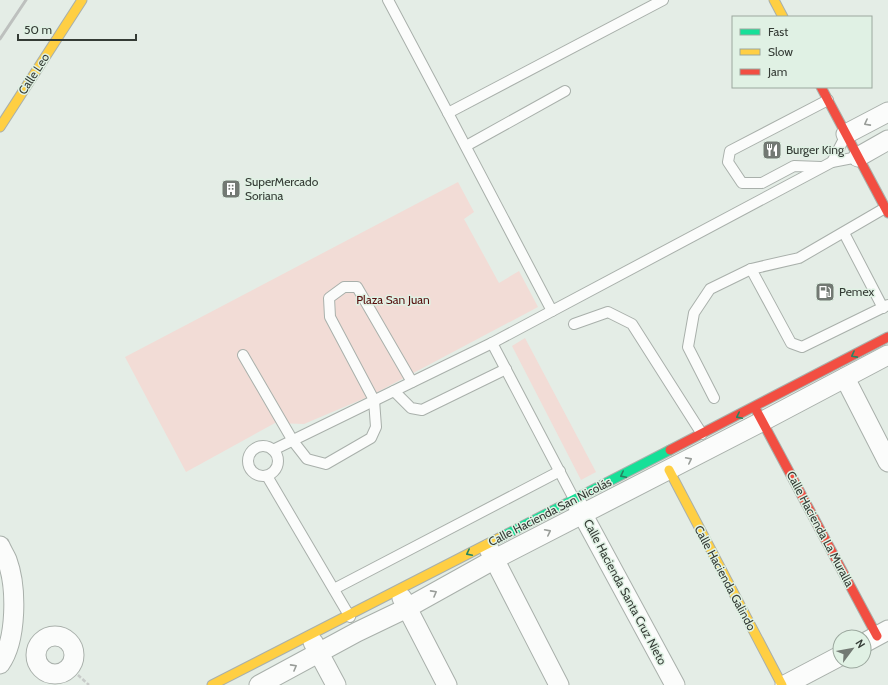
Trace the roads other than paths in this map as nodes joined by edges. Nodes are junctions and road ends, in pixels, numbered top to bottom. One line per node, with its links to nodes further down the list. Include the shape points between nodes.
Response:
1 (82, 0): 11 (street, Calle Leo)
2 (388, 0): 10 (lane)
3 (663, 0): 10 (lane)
4 (774, 0): 5 (street)
5 (782, 16)
6 (822, 88): 8 (street)
7 (565, 91): 14 (lane)
8 (828, 100): 12 (street); 17 (lane, via 730,151 728,162 742,183 762,183 794,166)
9 (888, 112): 12 (street, one-way to 12)
10 (448, 113): 14 (lane)
11 (0, 127)
12 (846, 134): 15 (street); 16 (lane)
13 (888, 140): 15 (street)
14 (466, 146): 22 (lane)
15 (858, 157): 16 (lane); 18 (street)
16 (832, 162): 17 (lane)
17 (821, 167): 22 (lane)
18 (887, 211): 19 (lane)
19 (844, 233): 20 (lane, via 800,258); 21 (lane)
20 (751, 269): 21 (lane, via 791,343 802,347); 32 (lane, via 710,289 694,313 688,347)
21 (885, 307)
22 (552, 311): 25 (lane)
23 (574, 324): 35 (lane, via 608,312 632,324)
24 (888, 337): 34 (street, Calle Hacienda San Nicolás, one-way to 34)
25 (492, 343): 28 (lane); 30 (lane)
26 (888, 354): 29 (street, Calle Hacienda San Nicolás)
27 (243, 356): 36 (lane)
28 (506, 369): 31 (lane, via 422,410 411,408); 40 (lane)
29 (845, 378): 34 (street, Calle Hacienda San Nicolás); 38 (street)
30 (412, 382): 31 (lane); 33 (lane, via 357,287 344,287 329,298 330,317)
31 (394, 391): 33 (lane)
32 (714, 398)
33 (374, 400): 36 (lane); 36 (lane, via 376,427 371,438 326,464 307,459)
34 (759, 415): 35 (street, Calle Hacienda San Nicolás, one-way to 35); 39 (street, Calle Hacienda San Nicolás, one-way to 34); 51 (street, Calle Hacienda La Muralla)
35 (702, 434): 42 (street, Calle Hacienda San Nicolás, one-way to 42)
36 (293, 441): 37 (lane)
37 (273, 450): 41 (lane, via 277,454 278,465); 41 (lane, via 260,446 249,455 250,469 257,475)
38 (888, 462)
39 (669, 470): 42 (street, Calle Hacienda San Nicolás); 63 (street, Calle Hacienda Galindo)
40 (560, 471): 42 (lane); 45 (lane)
41 (267, 476): 45 (lane)
42 (579, 507): 44 (street, Calle Hacienda San Nicolás); 62 (street, Calle Hacienda Santa Cruz Nieto)
43 (0, 546): 52 (street, via 7,561 13,587 12,627)
44 (490, 552): 46 (street, Calle Hacienda San Nicolás, one-way to 46); 47 (street, Calle Hacienda San Nicolás, one-way to 44); 57 (street)
45 (334, 589): 48 (lane)
46 (398, 590): 47 (street); 48 (street, Calle Hacienda San Nicolás)
47 (407, 608): 49 (street, Calle Hacienda San Nicolás); 61 (street)
48 (348, 614): 49 (lane); 50 (street, Calle Hacienda San Nicolás)
49 (357, 632): 53 (street, Calle Hacienda San Nicolás)
50 (309, 634): 53 (street); 58 (street, Calle Hacienda San Nicolás)
51 (876, 636)
52 (8, 644): 54 (street); 56 (street)
53 (319, 653): 59 (street, Calle Hacienda San Nicolás, one-way to 53); 60 (street)
54 (36, 656): 54 (street, via 37,649 44,640 54,636 69,643 74,655 69,667 58,674 46,672 37,662)
55 (832, 660): 64 (street)
56 (0, 664)
57 (554, 683)
58 (212, 685)
59 (259, 685)
60 (336, 685)
61 (447, 685)
62 (675, 685)
63 (782, 685)
64 (785, 685)

